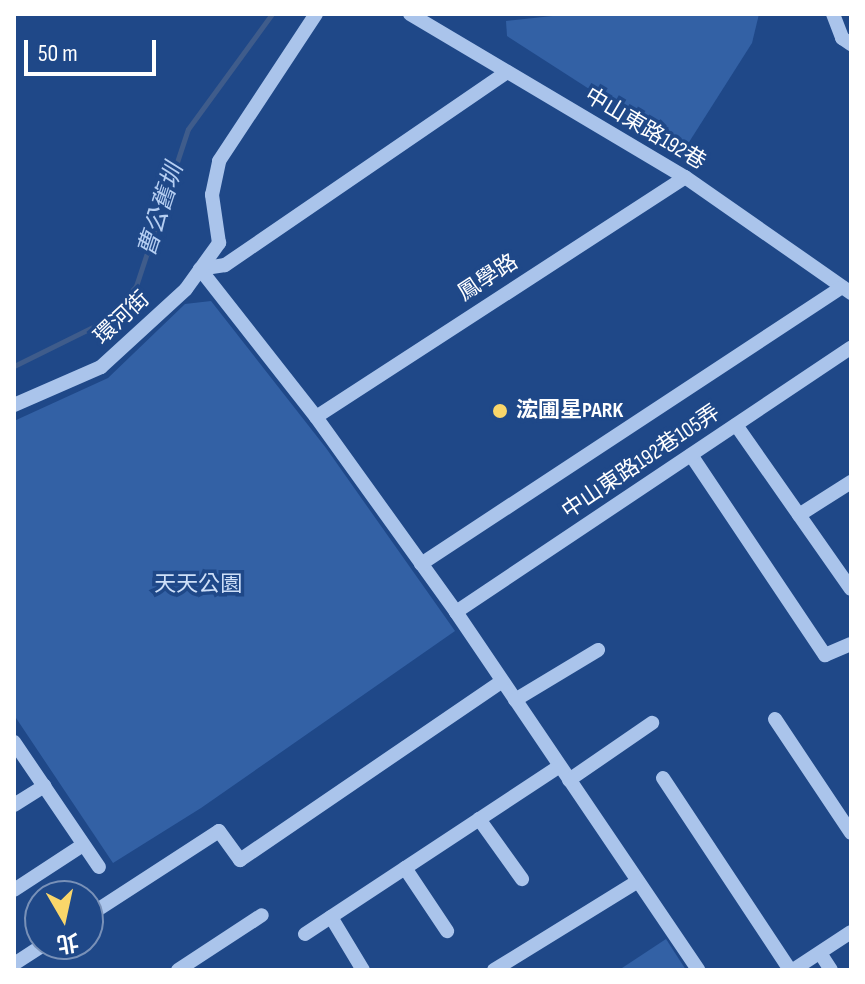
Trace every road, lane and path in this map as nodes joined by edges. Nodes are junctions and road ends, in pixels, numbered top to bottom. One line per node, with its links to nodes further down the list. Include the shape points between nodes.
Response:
1 (316, 14): 8 (street, 環河街, via 219,161 212,195 219,243)
2 (410, 14): 3 (street); 6 (street, 中山東路192巷)
3 (422, 14)
4 (833, 14): 5 (street, via 842,38)
5 (851, 44)
6 (507, 72): 7 (street, 中山東路192巷); 8 (street, via 225,265)
7 (685, 177): 9 (street, 中山東路192巷); 12 (street, 鳳學路)
8 (200, 269): 11 (street, 環河街, via 186,289 101,367); 12 (street)
9 (846, 290): 17 (street)
10 (851, 348): 13 (street, 中山東路192巷105弄)
11 (14, 405)
12 (316, 417): 17 (street)
13 (736, 425): 14 (street, 中山東路192巷105弄); 16 (street)
14 (691, 455): 19 (street, 中山東路192巷105弄); 20 (street, via 825,655)
15 (851, 482): 16 (street)
16 (799, 515): 18 (street)
17 (421, 564): 19 (street)
18 (851, 589)
19 (456, 612): 22 (street)
20 (851, 644)
21 (598, 650): 23 (street)
22 (502, 681): 23 (street); 40 (street, via 240,860 219,831)
23 (515, 700): 27 (street)
24 (775, 719): 33 (street)
25 (652, 723): 29 (street)
26 (14, 742): 30 (street)
27 (560, 766): 29 (street); 32 (street)
28 (663, 778): 51 (street)
29 (569, 780): 38 (street)
30 (44, 786): 31 (street); 34 (street)
31 (14, 805)
32 (479, 819): 36 (street); 37 (street)
33 (851, 833)
34 (83, 845): 35 (street); 39 (street)
35 (99, 867)
36 (405, 868): 42 (street); 43 (street)
37 (522, 879)
38 (638, 881): 49 (street); 50 (street)
39 (14, 890)
40 (104, 906)
41 (262, 915): 47 (street)
42 (331, 917): 45 (street); 48 (street)
43 (447, 931)
44 (851, 932): 46 (street)
45 (305, 934)
46 (820, 953): 51 (street); 52 (street)
47 (178, 970)
48 (363, 970)
49 (494, 970)
50 (698, 970)
51 (792, 970)
52 (831, 970)

